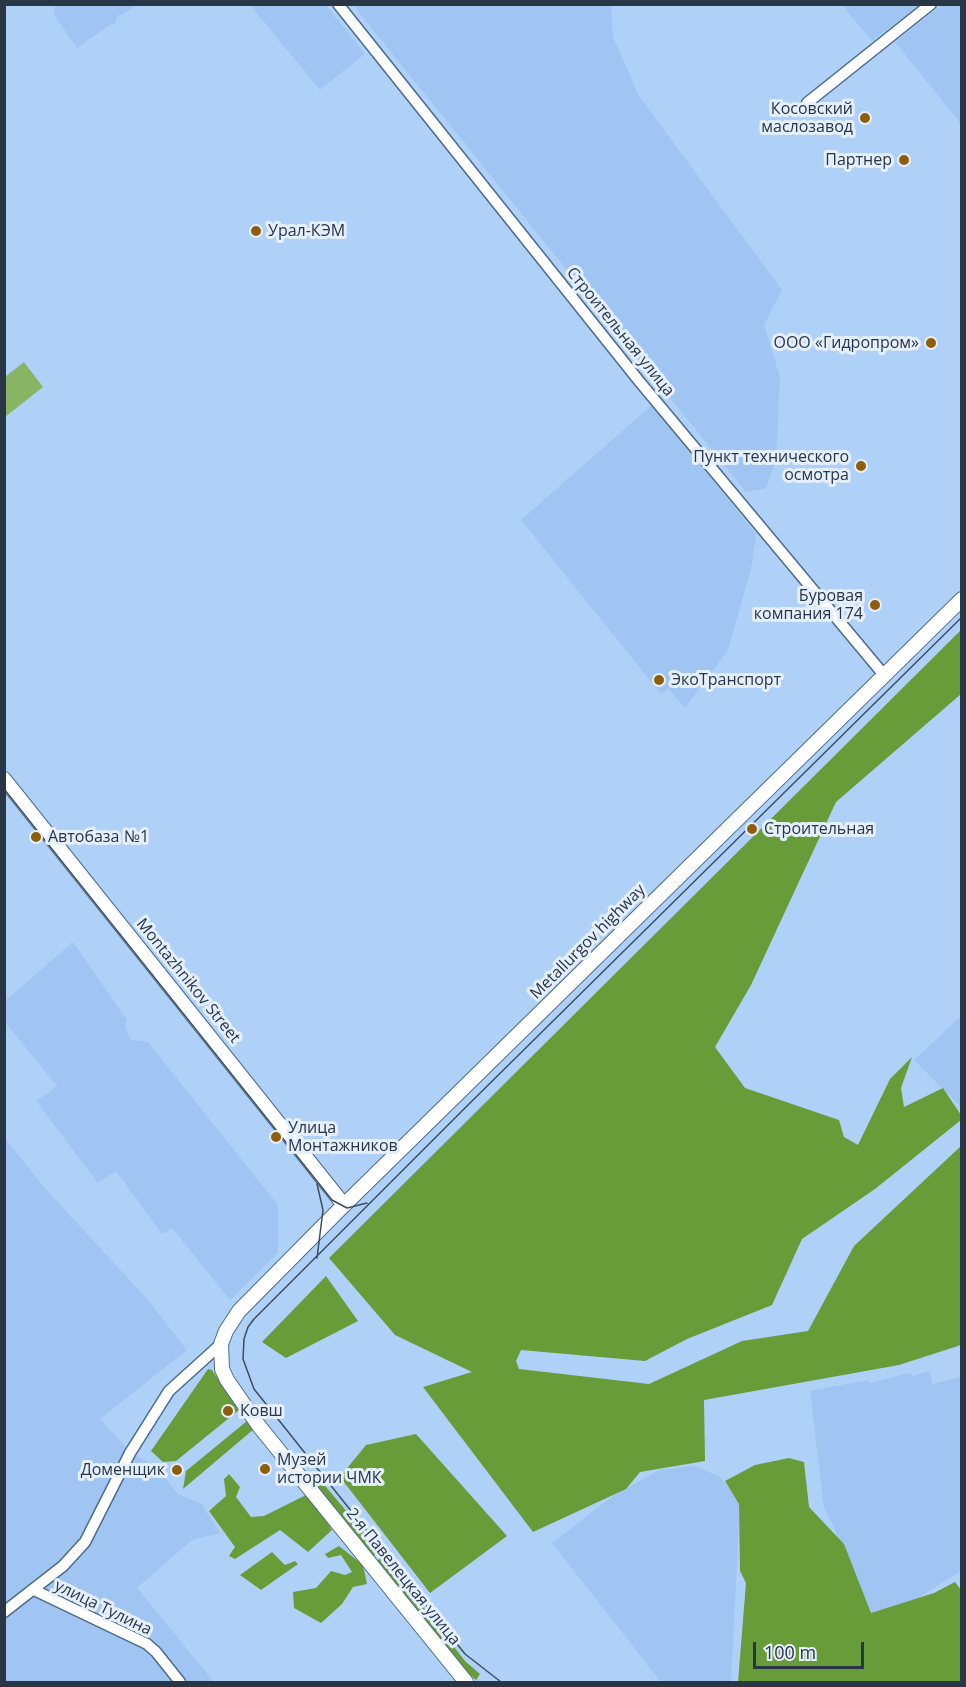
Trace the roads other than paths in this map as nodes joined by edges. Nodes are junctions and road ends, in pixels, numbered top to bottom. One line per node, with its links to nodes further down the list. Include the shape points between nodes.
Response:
1 (338, 4): 5 (street, Строительная улица, via 639,381)
2 (931, 4): 3 (street)
3 (807, 103)
4 (962, 599): 5 (main road, Metallurgov highway)
5 (884, 675): 7 (main road, Metallurgov highway)
6 (4, 779): 7 (main road, Montazhnikov Street)
7 (344, 1205): 8 (main road, Metallurgov highway, via 239,1311)
8 (221, 1344): 9 (street, via 169,1391 130,1452 85,1542); 12 (main road, 2-я Павелецкая улица, via 222,1370 247,1411)
9 (34, 1590): 10 (street); 11 (street, улица Тулина, via 147,1644)
10 (4, 1612)
11 (180, 1683)
12 (466, 1683)

